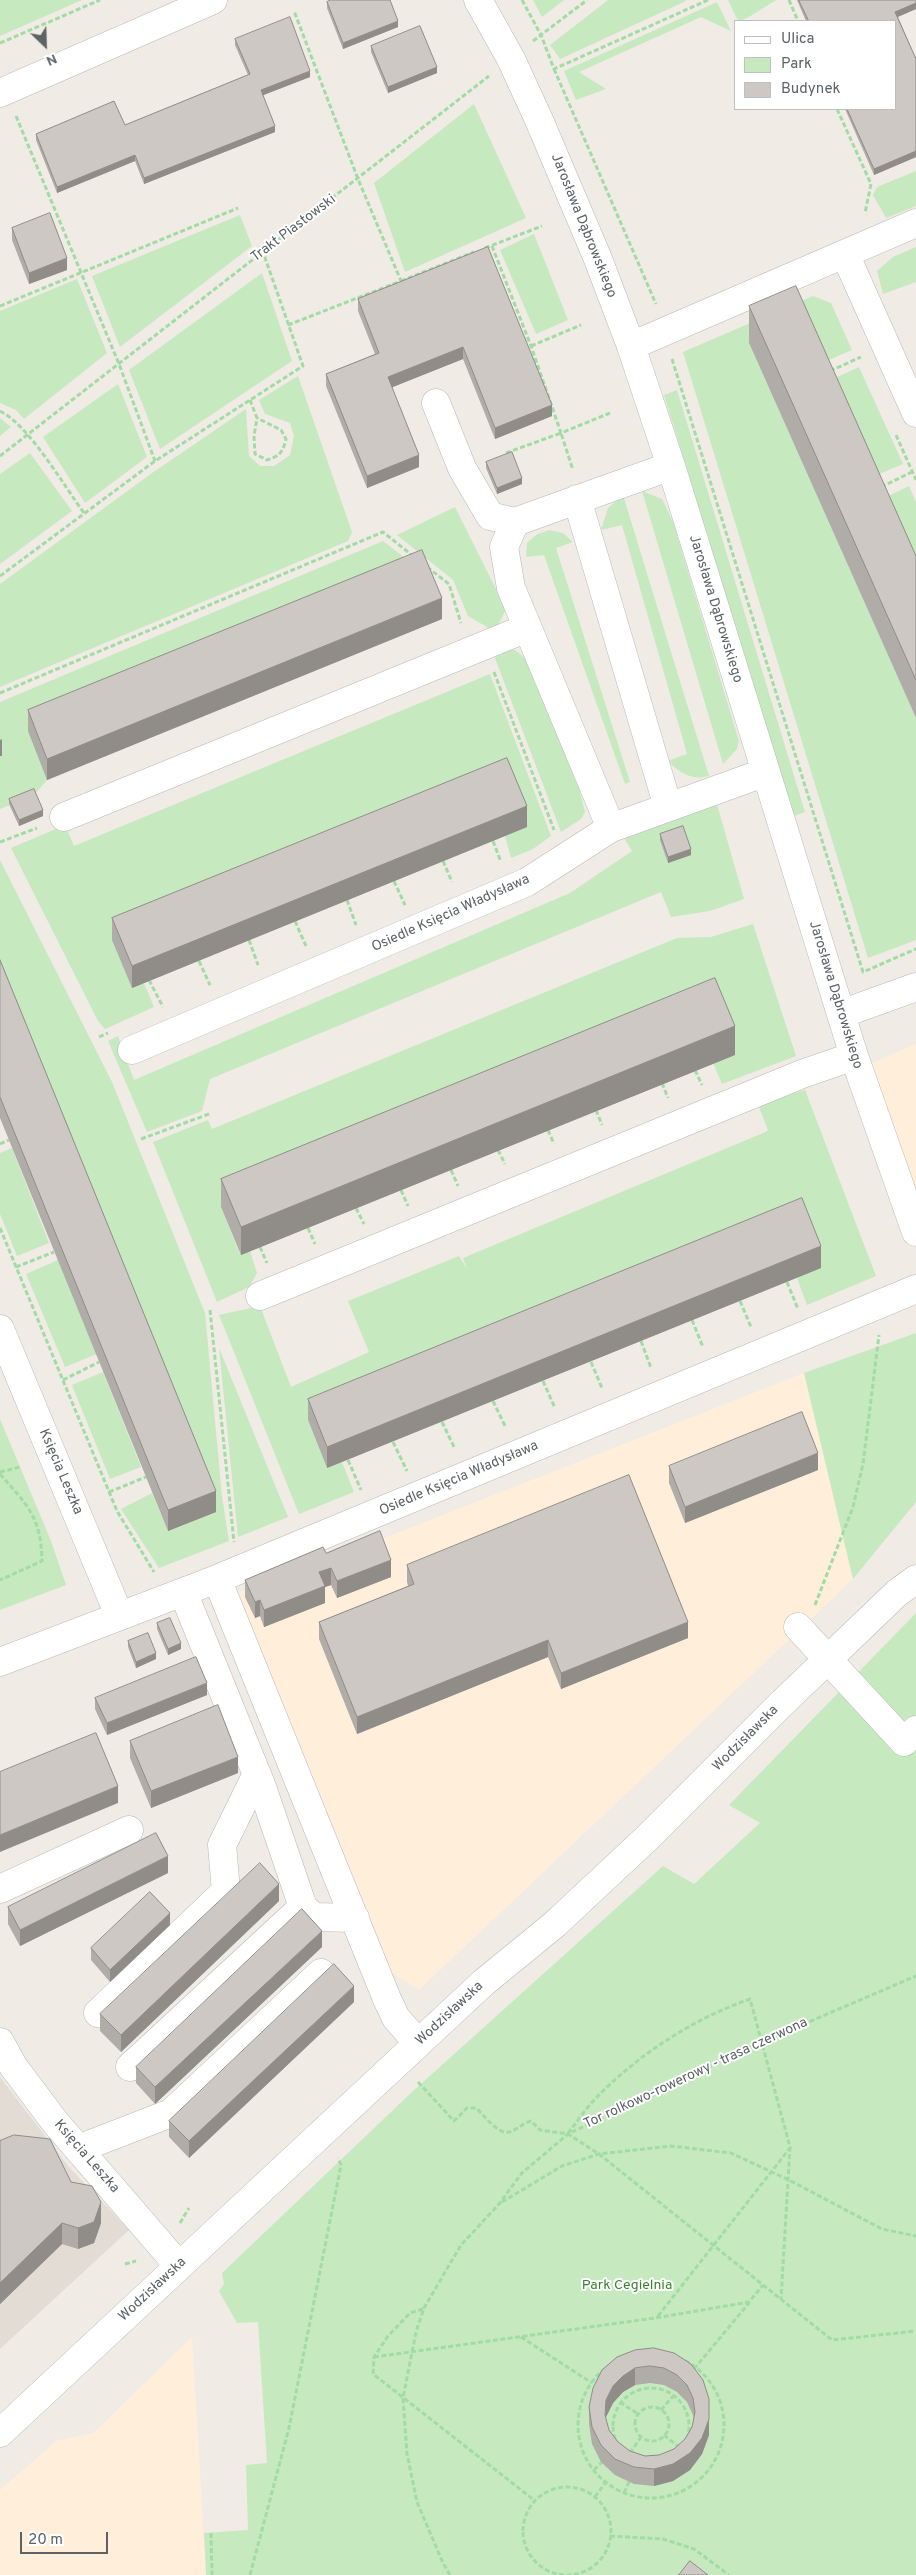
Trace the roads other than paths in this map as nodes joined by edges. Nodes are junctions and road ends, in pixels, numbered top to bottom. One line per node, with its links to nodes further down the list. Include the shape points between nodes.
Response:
1 (213, 0): 3 (street)
2 (478, 0): 7 (street, Jarosława Dąbrowskiego, via 511,59 594,250)
3 (177, 7): 4 (street)
4 (6, 100)
5 (916, 223): 6 (street)
6 (846, 254): 7 (street); 9 (street)
7 (631, 346): 10 (street, Jarosława Dąbrowskiego)
8 (436, 403): 12 (street, via 462,468 490,516)
9 (916, 413)
10 (671, 466): 11 (street); 14 (street, Jarosława Dąbrowskiego)
11 (577, 499): 12 (street); 15 (street)
12 (515, 522): 13 (street, via 504,547 511,588)
13 (527, 628): 16 (street); 17 (street)
14 (766, 772): 15 (street, Osiedle Księcia Władysława); 19 (street, Jarosława Dąbrowskiego)
15 (668, 807): 17 (street, Osiedle Księcia Władysława)
16 (64, 817)
17 (611, 828): 20 (street, Osiedle Księcia Władysława, via 527,882)
18 (916, 987): 19 (street)
19 (841, 1014): 21 (street, Jarosława Dąbrowskiego)
20 (132, 1050)
21 (854, 1056): 22 (street, Jarosława Dąbrowskiego); 24 (street, via 802,1074)
22 (916, 1232)
23 (916, 1289): 27 (street, Osiedle Księcia Władysława)
24 (260, 1296)
25 (0, 1329): 30 (street, Księcia Leszka)
26 (916, 1562): 28 (street, Wodzisławska)
27 (217, 1579): 29 (street, Osiedle Księcia Władysława); 39 (street)
28 (907, 1586): 32 (street, Wodzisławska)
29 (183, 1592): 30 (street, Osiedle Księcia Władysława); 35 (street)
30 (120, 1615): 33 (street, Osiedle Księcia Władysława)
31 (806, 1617): 32 (street)
32 (829, 1659): 34 (street, via 904,1742); 43 (street, Wodzisławska, via 646,1839)
33 (0, 1662)
34 (916, 1730)
35 (256, 1774): 38 (street); 41 (street, via 222,1845 226,1891)
36 (129, 1830): 37 (street)
37 (0, 1889)
38 (303, 1907): 39 (street, via 314,1917); 44 (street)
39 (355, 1918): 43 (street, via 390,2008)
40 (320, 1973): 45 (street, via 171,2113)
41 (98, 2014)
42 (0, 2042): 45 (street, Księcia Leszka, via 13,2066)
43 (418, 2044): 46 (street, Wodzisławska)
44 (130, 2068)
45 (78, 2149): 46 (street, Księcia Leszka)
46 (180, 2266): 47 (street, Wodzisławska)
47 (0, 2433)

